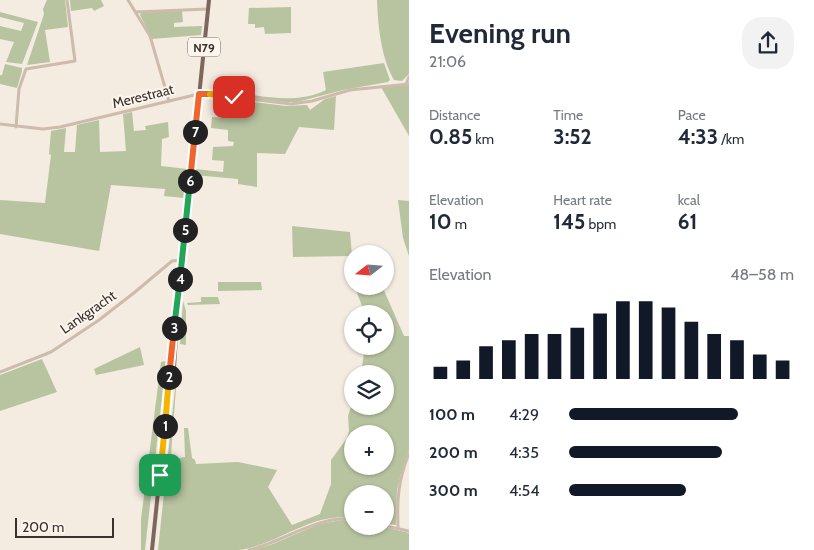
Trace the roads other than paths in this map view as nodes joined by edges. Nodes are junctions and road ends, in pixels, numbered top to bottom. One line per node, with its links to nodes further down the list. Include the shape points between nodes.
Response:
1 (68, 0): 11 (street, via 75,61 26,69 18,89)
2 (128, 0): 5 (street)
3 (209, 0): 4 (main road, N79)
4 (208, 9): 5 (street); 8 (main road, N79)
5 (136, 12): 9 (street, via 150,36)
6 (409, 77): 7 (street)
7 (407, 84): 8 (street, Merestraat, via 350,90 312,102 291,104)
8 (199, 94): 9 (street, Merestraat); 12 (main road, N79)
9 (169, 101): 11 (street, Merestraat, via 60,127)
10 (0, 124): 11 (street, Merestraat)
11 (16, 126)
12 (182, 260): 13 (street, Lankgracht, via 172,261 99,320 51,352); 19 (main road, N79)
13 (0, 372)
14 (409, 453): 17 (street, via 398,491)
15 (344, 518): 20 (street, via 319,523)
16 (394, 527): 17 (street)
17 (398, 528): 18 (street)
18 (409, 531)
19 (152, 550)
20 (249, 550)

